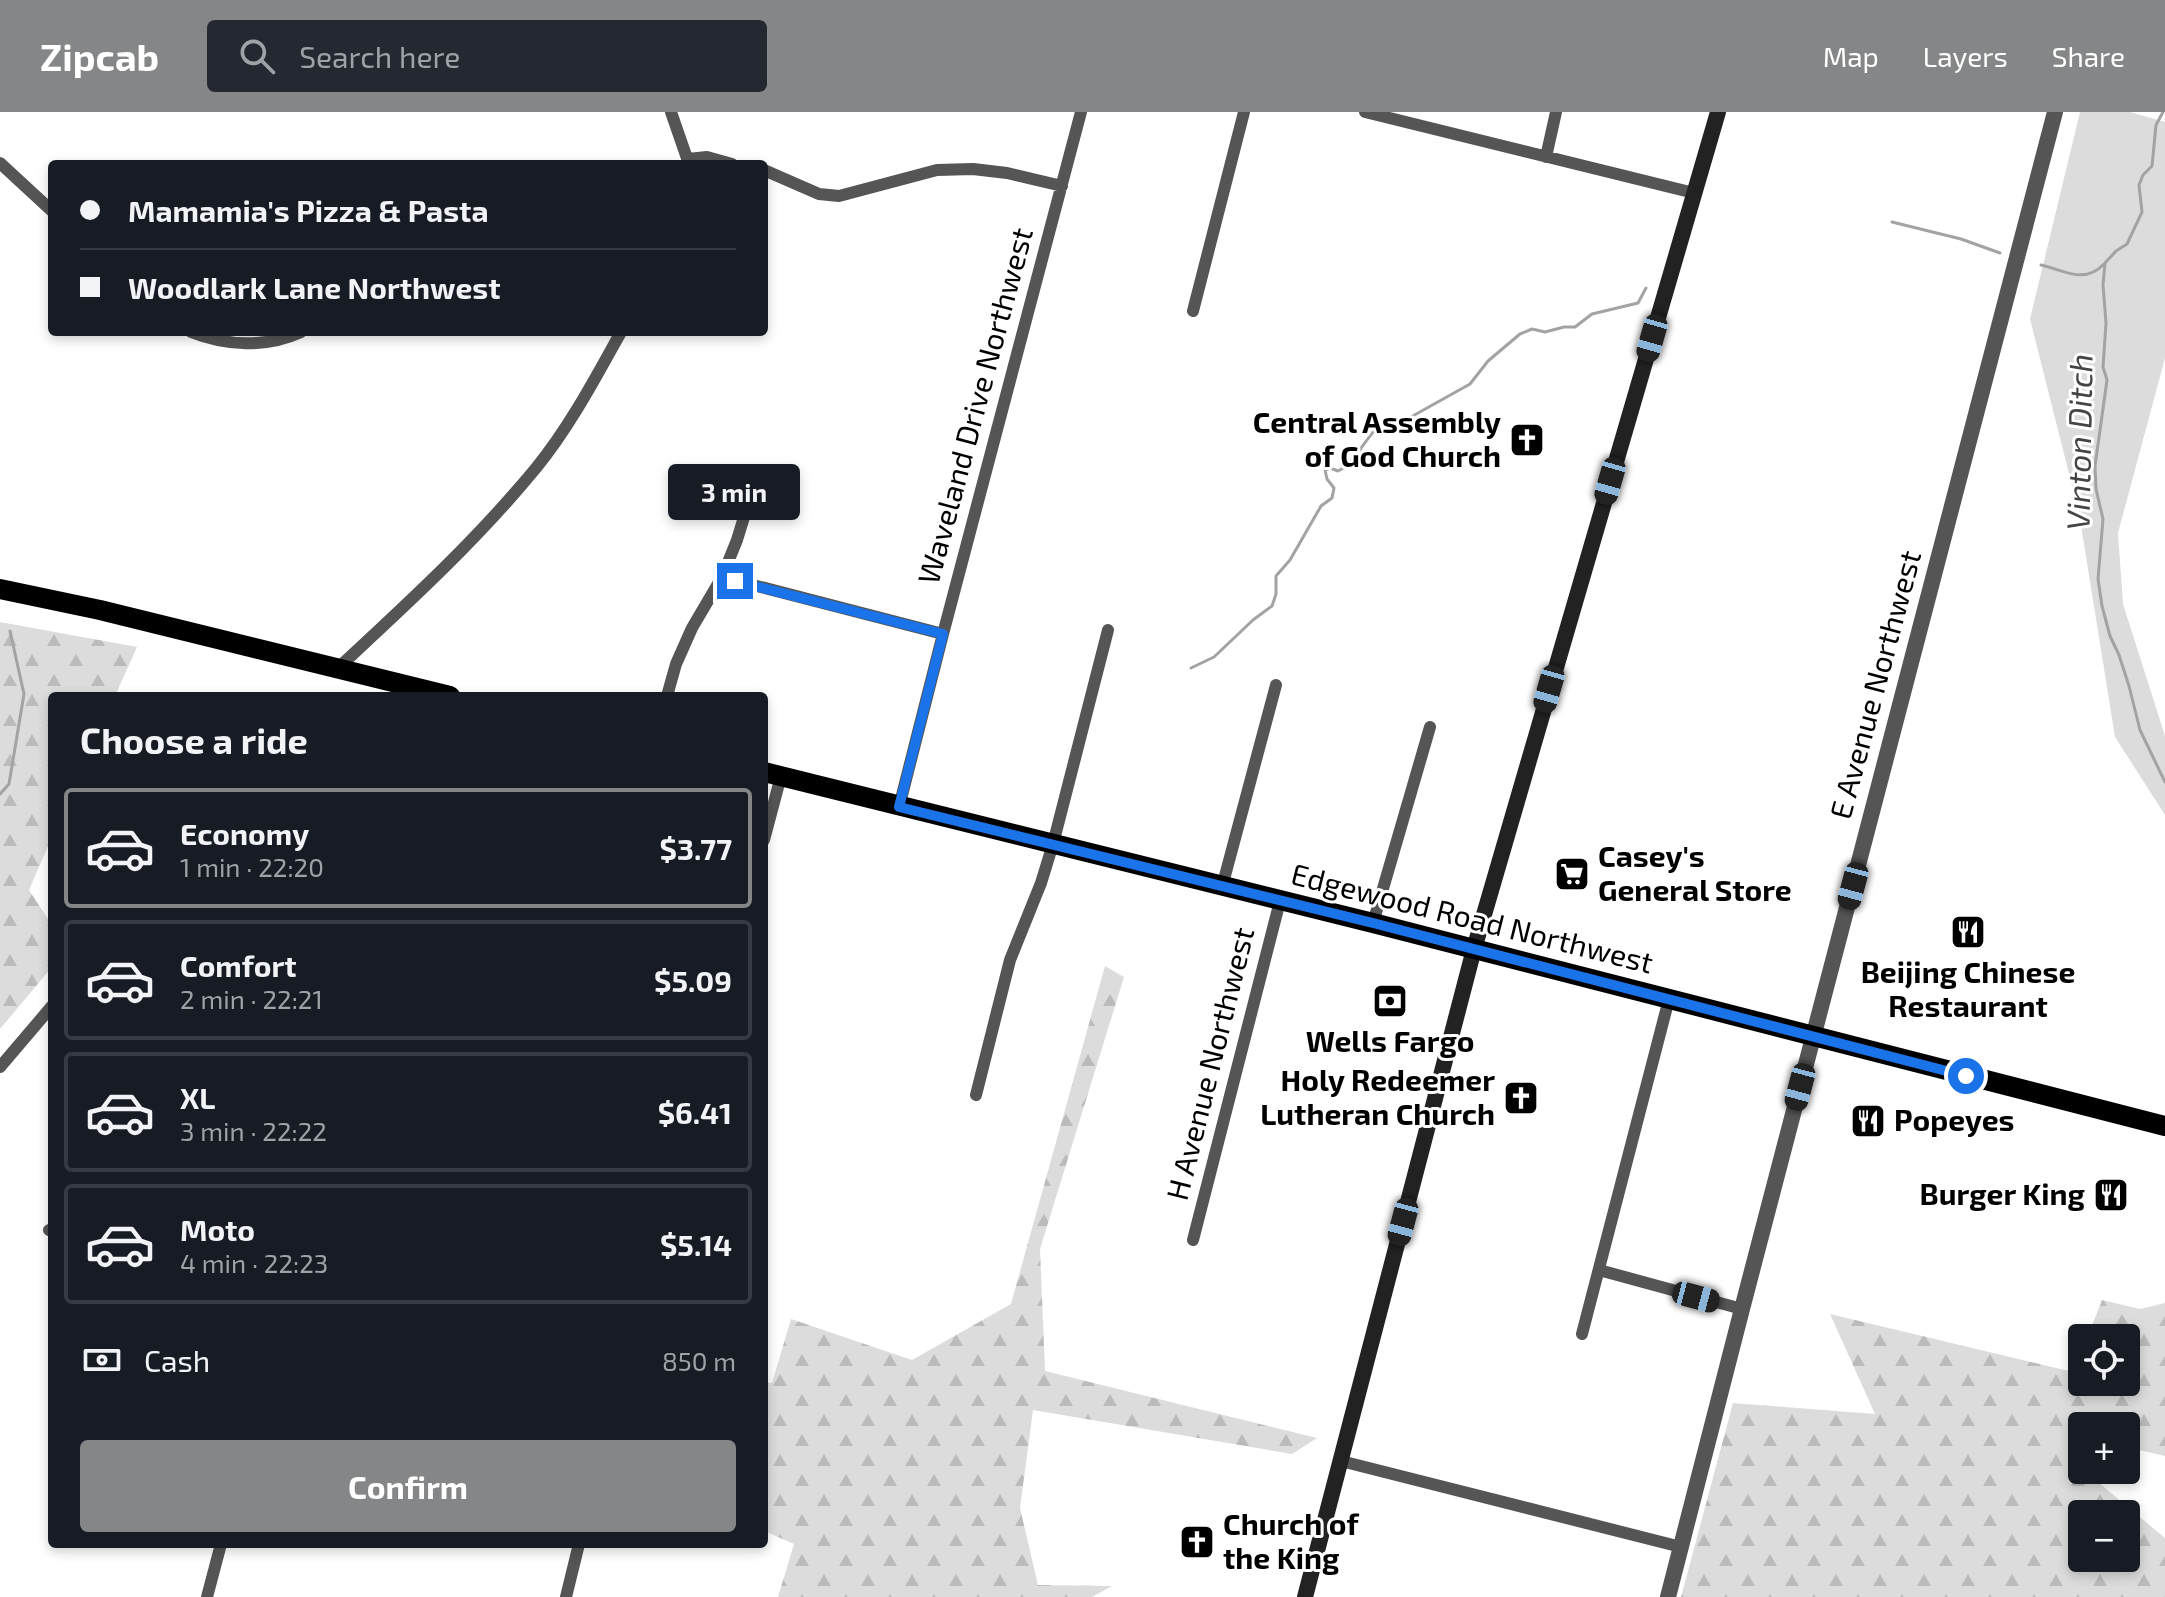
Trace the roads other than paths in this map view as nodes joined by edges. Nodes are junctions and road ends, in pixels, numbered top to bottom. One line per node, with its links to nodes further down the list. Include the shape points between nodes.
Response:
1 (671, 112): 10 (street)
2 (1081, 112): 15 (street, Waveland Drive Northwest)
3 (1244, 112): 18 (street)
4 (1365, 112): 8 (street)
5 (1556, 112): 9 (street)
6 (1718, 112): 16 (main road)
7 (2055, 112): 44 (street, E Avenue Northwest)
8 (1399, 116): 9 (street)
9 (1546, 157): 16 (street)
10 (687, 160)
11 (696, 160): 12 (street)
12 (718, 160)
13 (0, 163): 17 (street)
14 (768, 172): 15 (street, via 819,194 839,196 937,170 985,170)
15 (1062, 186): 28 (street, Waveland Drive Northwest)
16 (1694, 193): 41 (main road)
17 (48, 207)
18 (1193, 311)
19 (201, 336): 20 (street, via 246,344)
20 (287, 336)
21 (619, 336): 29 (street, via 537,466 436,577)
22 (748, 504): 24 (street)
23 (0, 577): 26 (main road)
24 (722, 577): 28 (street); 32 (street, via 681,652)
25 (0, 589): 26 (main road)
26 (100, 610): 29 (main road)
27 (1108, 630): 37 (street)
28 (943, 634): 36 (street, Waveland Drive Northwest)
29 (337, 669): 31 (main road)
30 (1276, 685): 38 (street, H Avenue Northwest)
31 (433, 692)
32 (668, 692)
33 (1430, 727): 40 (street)
34 (772, 774): 35 (street); 36 (main road, Edgewood Road Northwest)
35 (768, 807)
36 (899, 807): 37 (main road, Edgewood Road Northwest)
37 (1053, 844): 38 (main road, Edgewood Road Northwest); 46 (street, via 1010,960)
38 (1222, 887): 39 (main road, Edgewood Road Northwest)
39 (1280, 901): 40 (main road, Edgewood Road Northwest); 48 (street, H Avenue Northwest)
40 (1373, 923): 41 (main road, Edgewood Road Northwest)
41 (1474, 949): 42 (main road, Edgewood Road Northwest); 52 (main road)
42 (1669, 999): 44 (main road, Edgewood Road Northwest); 49 (street)
43 (48, 1011): 45 (street)
44 (1813, 1037): 47 (main road, Edgewood Road Northwest); 50 (street, E Avenue Northwest)
45 (0, 1067)
46 (976, 1095)
47 (2165, 1126)
48 (1193, 1240)
49 (1599, 1270): 50 (street); 51 (street)
50 (1742, 1309): 53 (street, E Avenue Northwest)
51 (1582, 1334)
52 (1341, 1461): 53 (street); 58 (main road)
53 (1681, 1547): 59 (street, E Avenue Northwest)
54 (220, 1548): 56 (street)
55 (578, 1548): 57 (street)
56 (207, 1597)
57 (566, 1597)
58 (1305, 1597)
59 (1668, 1597)

